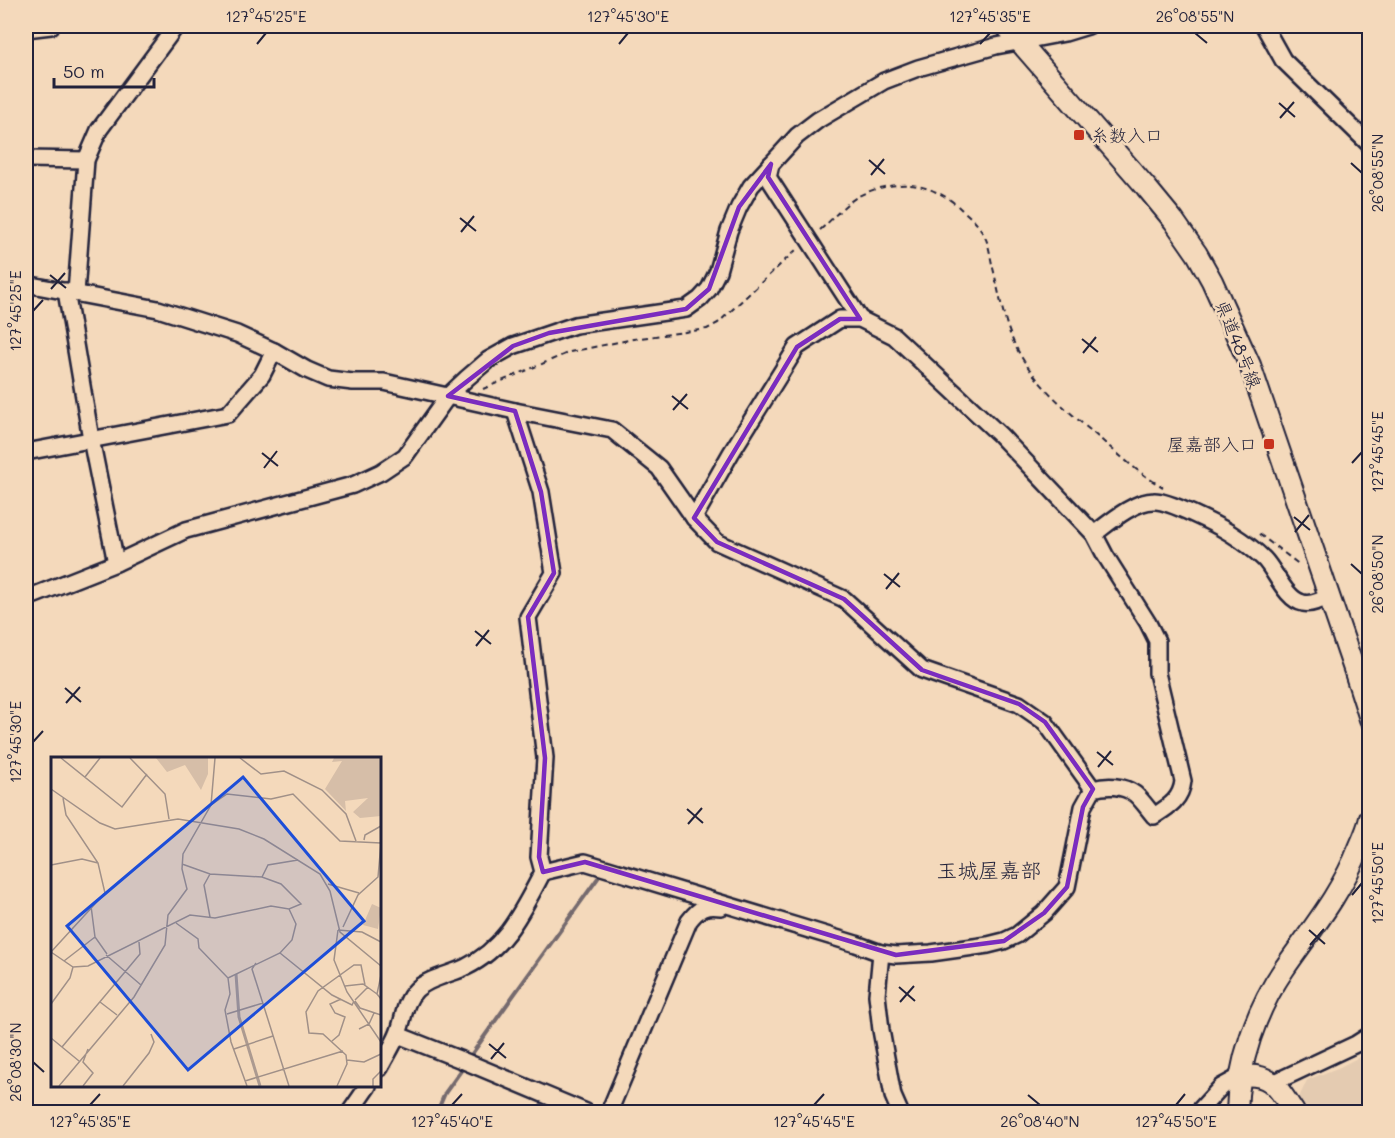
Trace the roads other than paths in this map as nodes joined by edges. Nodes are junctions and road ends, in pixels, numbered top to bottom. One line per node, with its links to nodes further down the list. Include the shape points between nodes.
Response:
1 (51, 26): 6 (street)
2 (176, 26): 10 (street, via 99,130)
3 (1006, 26): 7 (main road, 県道48号線)
4 (1088, 26): 7 (street)
5 (1264, 26): 8 (street, via 1283,60)
6 (26, 29)
7 (1019, 41): 11 (street, via 884,81 797,135); 23 (main road, 県道48号線, via 1167,212 1197,254 1250,365)
8 (1370, 145)
9 (26, 159): 10 (street)
10 (86, 160): 13 (street)
11 (771, 164): 14 (street, via 768,177); 16 (street, via 739,207 718,271 709,289 693,304 670,312 575,325 513,346 488,360)
12 (26, 284): 13 (street)
13 (71, 292): 15 (street, via 158,309 237,334); 18 (street)
14 (860, 319): 20 (street, via 840,319 797,346); 21 (street, via 894,336 1000,435)
15 (274, 351): 16 (street, via 328,379 384,382); 18 (street, via 262,375 228,414)
16 (448, 396): 17 (street); 22 (street, via 405,456 381,472 353,485 186,530)
17 (515, 411): 20 (street, via 612,430 659,468); 28 (street, via 540,492 554,573 528,617 545,758 539,857)
18 (91, 440): 19 (street); 22 (street)
19 (26, 452)
20 (694, 518): 26 (street, via 717,542 844,599 922,670 1019,704 1045,722)
21 (1094, 534): 23 (street, via 1140,504 1165,502 1230,533 1263,559 1290,596 1302,603); 26 (street, via 1157,641 1157,673 1183,781 1176,801 1154,816 1135,794 1124,788)
22 (116, 563): 24 (street)
23 (1329, 596): 25 (main road, 県道48号線)
24 (26, 597)
25 (1370, 719)
26 (1093, 789): 30 (street, via 1083,807 1067,887 1017,935 988,945 896,955)
27 (1369, 822): 34 (main road, via 1347,875 1325,913 1267,998)
28 (543, 872): 29 (street, via 585,862); 31 (street, via 517,921 490,952 416,990 404,1009)
29 (734, 908): 30 (street); 39 (street, via 710,906 697,911 689,921)
30 (881, 953): 40 (street, via 877,995 881,1030 893,1096)
31 (398, 1035): 33 (street); 38 (street)
32 (1370, 1035): 35 (street)
33 (381, 1066)
34 (1241, 1076): 35 (main road, via 1259,1076); 41 (street, via 1221,1087); 42 (main road)
35 (1273, 1083): 43 (main road)
36 (367, 1087): 37 (street)
37 (350, 1113)
38 (586, 1113)
39 (609, 1113)
40 (900, 1113)
41 (1197, 1113)
42 (1237, 1113)
43 (1294, 1113)

